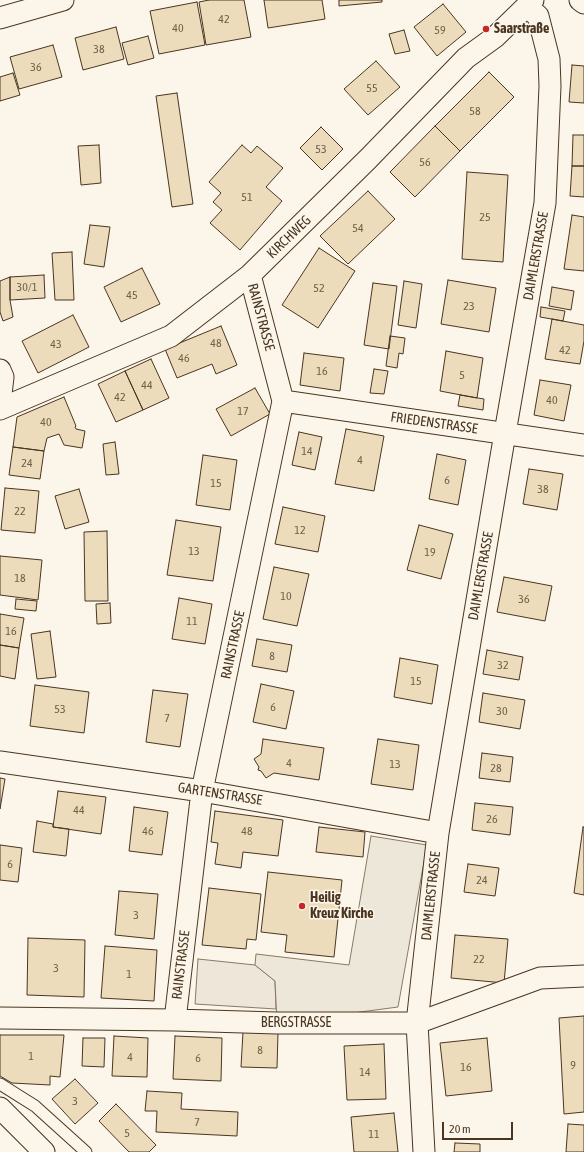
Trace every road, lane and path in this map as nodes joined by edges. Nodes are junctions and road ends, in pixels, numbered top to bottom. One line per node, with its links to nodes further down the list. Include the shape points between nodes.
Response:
1 (63, 0): 5 (street)
2 (580, 0): 4 (street)
3 (530, 3): 6 (street, KIRCHWEG, via 495,37 466,58); 11 (street, DAIMLERSTRASSE, via 538,16 549,59 545,203)
4 (584, 3)
5 (0, 18)
6 (250, 275): 8 (street, RAINSTRASSE); 10 (street, KIRCHWEG, via 170,336)
7 (0, 370): 9 (street, via 3,377)
8 (283, 401): 11 (street, FRIEDENSTRASSE); 14 (street, RAINSTRASSE)
9 (0, 403)
10 (0, 409)
11 (505, 433): 12 (street, FRIEDENSTRASSE); 15 (street, DAIMLERSTRASSE)
12 (584, 445)
13 (0, 762): 14 (street, GARTENSTRASSE)
14 (202, 791): 15 (street, GARTENSTRASSE); 18 (street, RAINSTRASSE)
15 (438, 833): 19 (street, DAIMLERSTRASSE)
16 (584, 976): 19 (street, BERGSTRASSE, via 540,978)
17 (0, 1018): 18 (street, BERGSTRASSE)
18 (175, 1020): 19 (street, BERGSTRASSE)
19 (417, 1023): 24 (street, DAIMLERSTRASSE)
20 (0, 1084): 23 (lane, via 35,1106)
21 (0, 1108): 22 (street)
22 (44, 1152)
23 (86, 1152)
24 (424, 1152)

